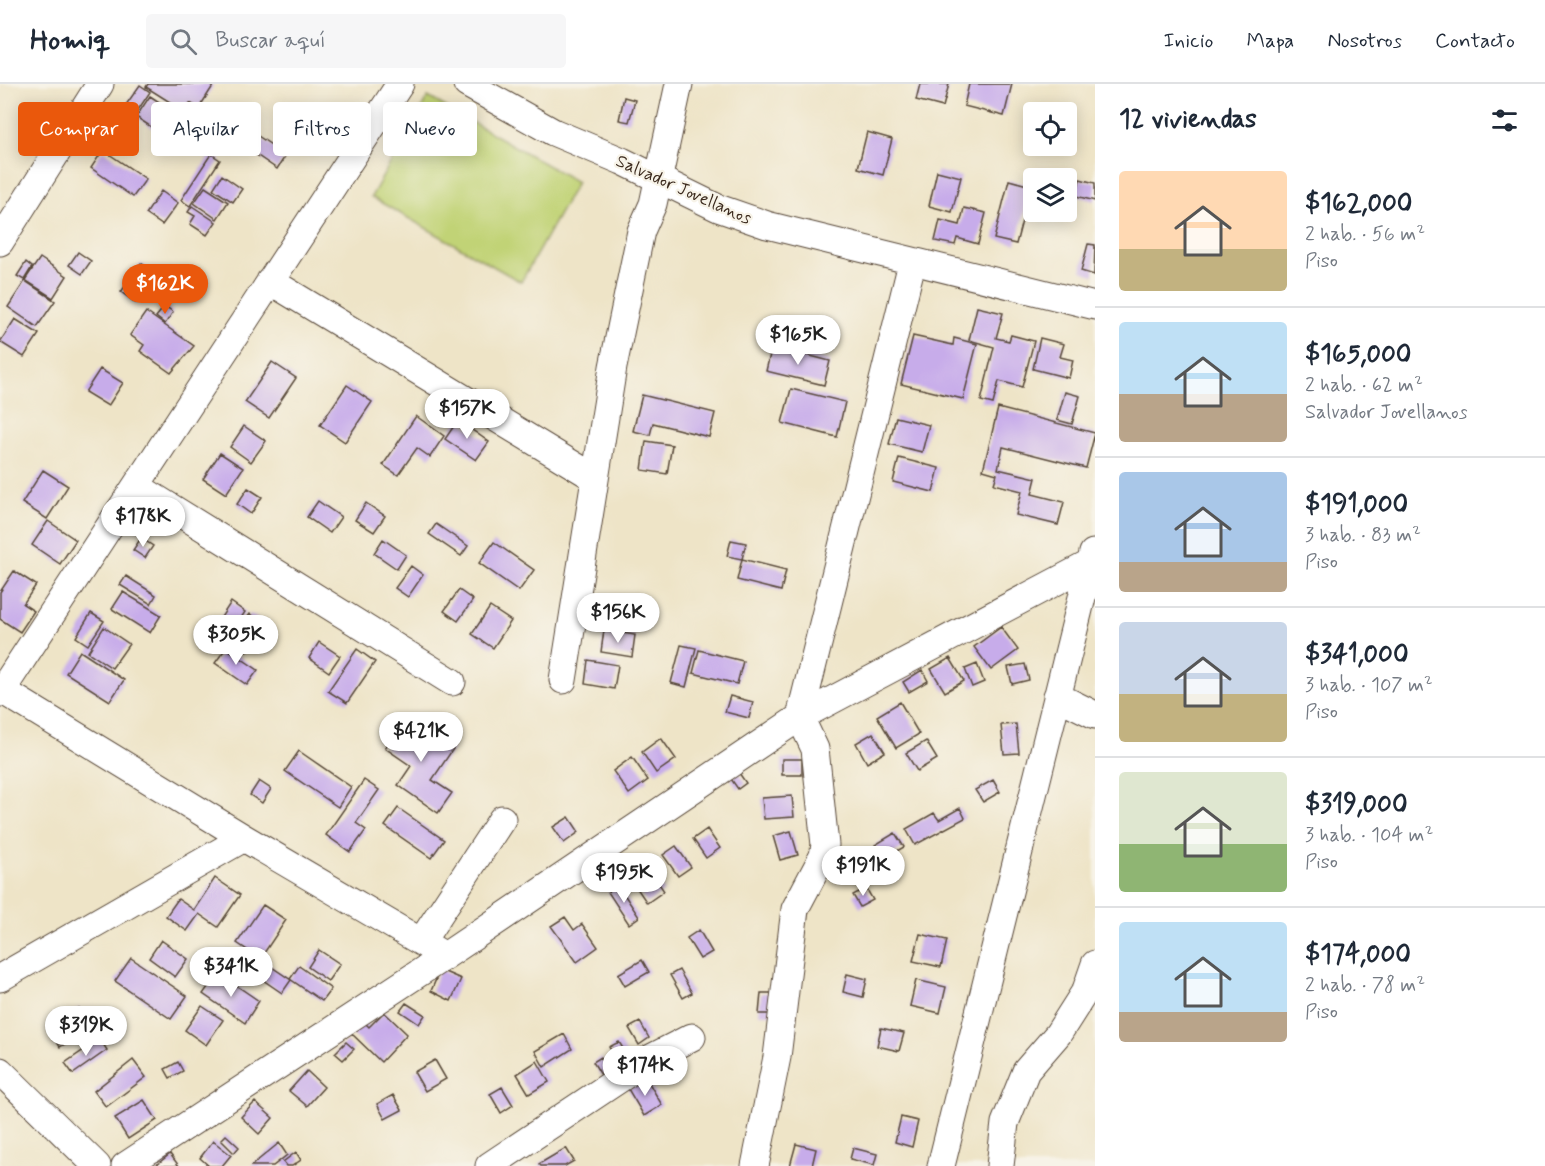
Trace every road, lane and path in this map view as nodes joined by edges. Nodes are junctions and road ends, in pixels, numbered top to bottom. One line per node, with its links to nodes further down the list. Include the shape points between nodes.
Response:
1 (100, 84): 6 (street)
2 (400, 84): 8 (street)
3 (467, 84): 5 (street, Salvador Jovellanos, via 554,132)
4 (679, 84): 5 (street)
5 (658, 178): 7 (street, Salvador Jovellanos, via 718,208 767,225); 10 (street, via 650,215 641,231)
6 (0, 242)
7 (912, 263): 9 (street, Salvador Jovellanos); 18 (street)
8 (270, 281): 10 (street); 11 (street)
9 (1095, 306)
10 (595, 478): 13 (street)
11 (138, 487): 14 (street); 15 (street)
12 (1093, 555): 16 (street); 18 (street)
13 (563, 680)
14 (452, 682)
15 (1, 691): 20 (street)
16 (1058, 696): 17 (street); 31 (street)
17 (1095, 715)
18 (800, 717): 22 (street); 30 (street, via 815,749 825,845 795,909 777,1057)
19 (502, 819): 21 (street)
20 (244, 838): 21 (street); 24 (street)
21 (421, 942): 22 (street)
22 (446, 956): 28 (street)
23 (1095, 964): 32 (street, via 1086,990 1058,1034 1026,1071 1005,1123)
24 (0, 978)
25 (692, 1037): 29 (street, via 651,1058)
26 (0, 1071): 27 (street)
27 (97, 1166)
28 (125, 1166)
29 (489, 1166)
30 (754, 1166)
31 (941, 1166)
32 (1000, 1166)

